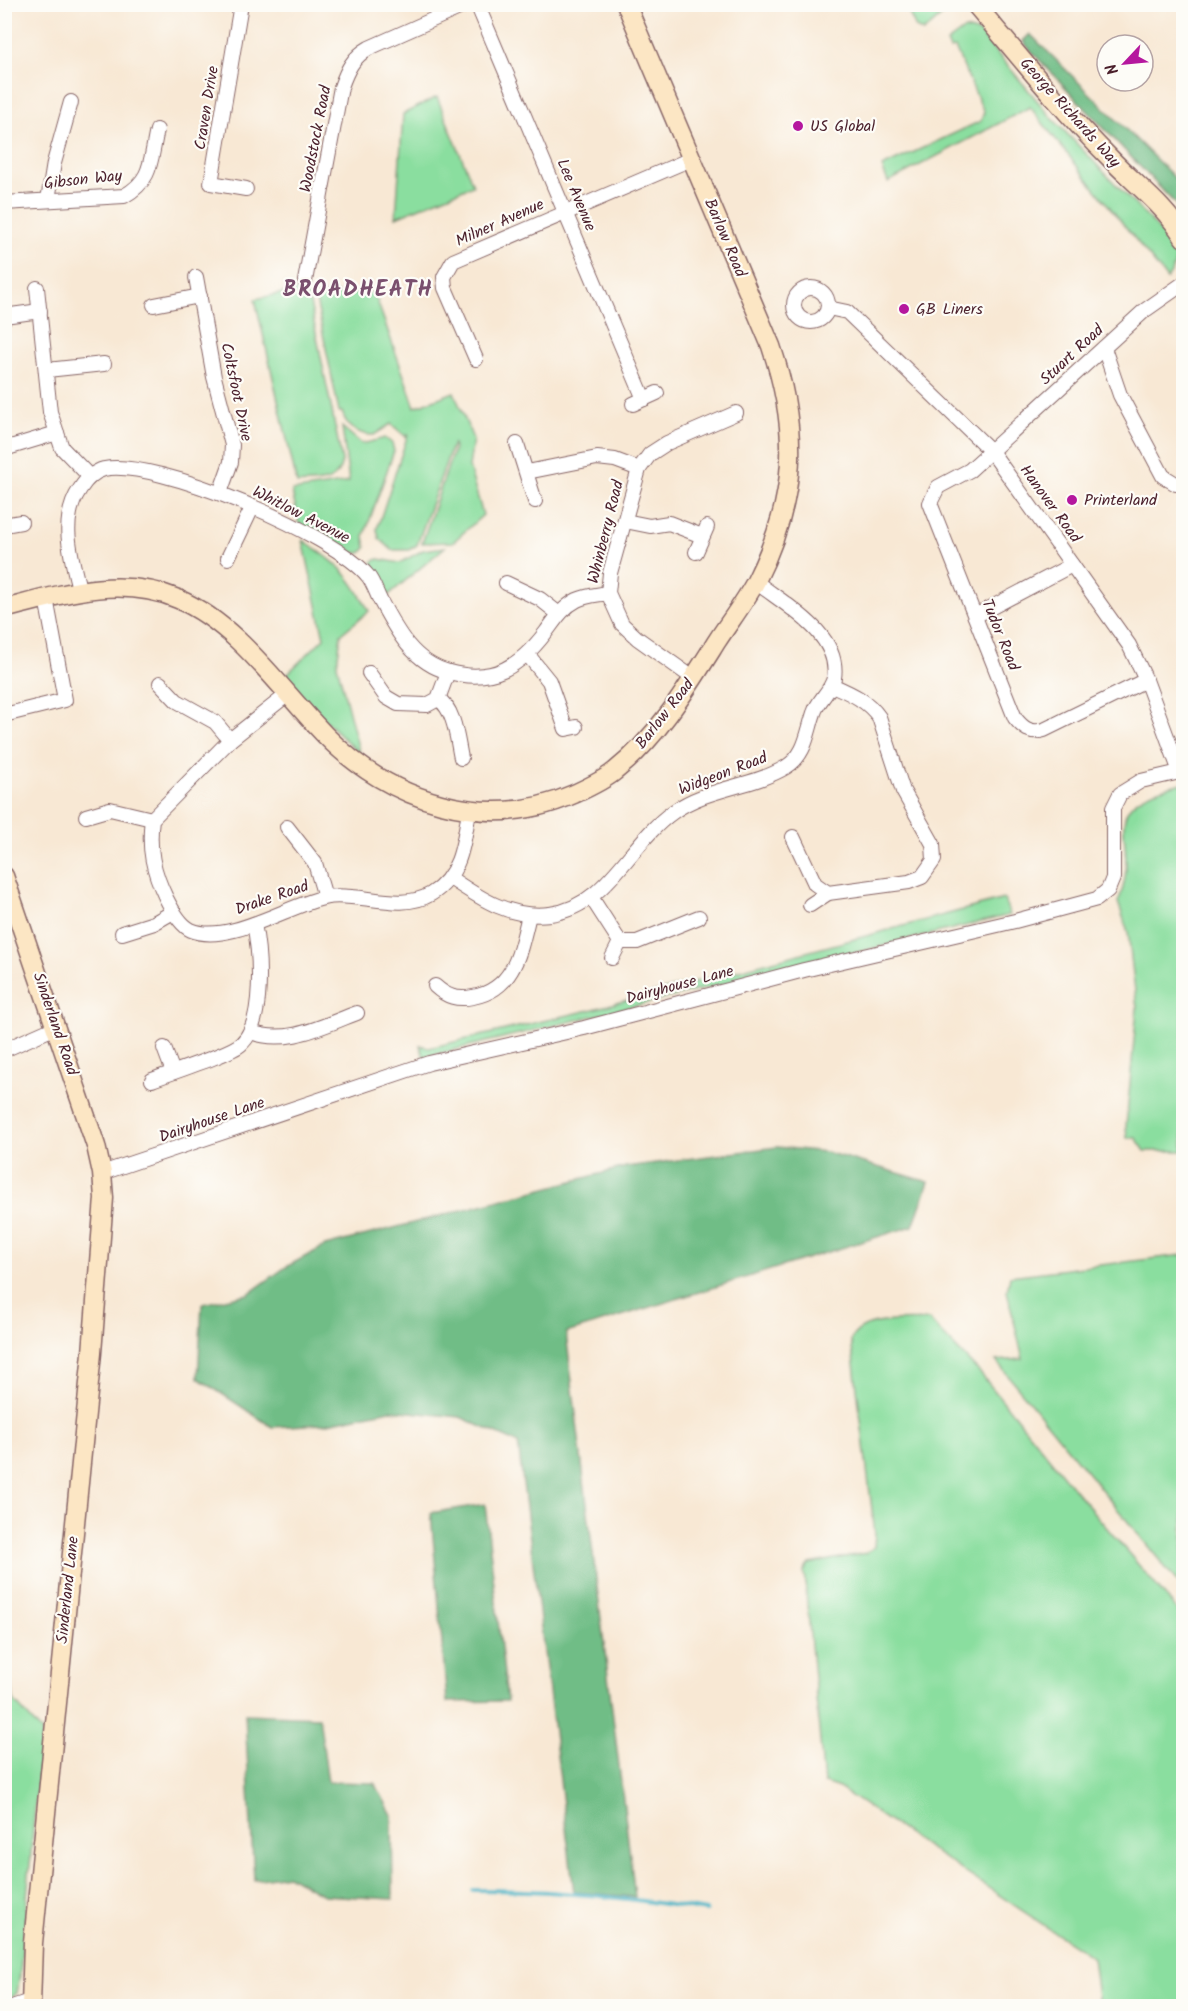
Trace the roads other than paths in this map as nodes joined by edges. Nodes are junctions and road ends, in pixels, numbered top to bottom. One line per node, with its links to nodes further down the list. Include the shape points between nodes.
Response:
1 (241, 4): 9 (street, Craven Drive, via 211,183)
2 (468, 4): 16 (street, Woodstock Road, via 369,48 350,66 341,87)
3 (477, 4): 12 (street, Lee Avenue)
4 (626, 4): 8 (street, Barlow Road)
5 (975, 4): 13 (street, George Richards Way, via 1062,108 1109,158)
6 (71, 102): 10 (street)
7 (157, 129): 10 (street, Gibson Way, via 145,178 139,187 123,196)
8 (691, 159): 12 (street, Milner Avenue); 47 (street, Barlow Road, via 771,346 788,403 789,482 778,526)
9 (246, 189)
10 (48, 200): 11 (street, Gibson Way)
11 (4, 203)
12 (565, 212): 25 (street, Milner Avenue, via 458,258 446,271 446,288); 28 (street, Lee Avenue)
13 (1177, 219): 14 (street, George Richards Way)
14 (1184, 238)
15 (196, 277): 19 (street, Coltsfoot Drive)
16 (305, 281)
17 (1181, 282): 24 (street, Stuart Road)
18 (37, 288): 22 (street)
19 (200, 296): 20 (street); 38 (street, Coltsfoot Drive, via 213,377 232,445 231,462)
20 (154, 305)
21 (828, 308): 33 (street, Hanover Road, via 847,312)
22 (40, 311): 23 (street); 27 (street)
23 (4, 316)
24 (1104, 348): 33 (street, Stuart Road); 37 (street, via 1120,395 1163,476)
25 (476, 359)
26 (105, 364): 27 (street)
27 (46, 370): 30 (street, via 50,412)
28 (645, 399)
29 (736, 413): 34 (street, Whinberry Road, via 667,443 650,454)
30 (57, 433): 32 (street); 36 (street, via 62,448)
31 (517, 444): 35 (street)
32 (4, 449)
33 (991, 451): 46 (street, Hanover Road); 54 (street, Tudor Road, via 970,470 938,487 930,503)
34 (639, 470): 35 (street, via 615,460 597,458); 41 (street, Whinberry Road)
35 (527, 472): 39 (street)
36 (90, 477): 38 (street, Whitlow Avenue, via 102,470 121,468 170,477); 49 (street, via 72,501 67,522)
37 (1184, 484)
38 (220, 493): 40 (street, Whitlow Avenue)
39 (535, 501)
40 (252, 508): 45 (street); 56 (street, Whitlow Avenue, via 348,558 368,576 406,644 428,664)
41 (625, 521): 44 (street, via 650,526 669,523 705,531); 50 (street, Whinberry Road)
42 (21, 522): 43 (street)
43 (4, 525)
44 (696, 552)
45 (228, 558)
46 (1072, 565): 54 (street); 59 (street, Hanover Road, via 1129,645)
47 (756, 582): 58 (street, Barlow Road); 61 (street, via 826,640 835,663)
48 (506, 583): 53 (street, via 540,599)
49 (78, 589): 51 (street, Barlow Road); 62 (street, Barlow Road, via 134,588 176,598 199,609 220,624)
50 (608, 593): 53 (street, Whitlow Avenue, via 576,600); 58 (street, Whinberry Road, via 622,624)
51 (46, 598): 52 (street, Barlow Road); 64 (street, via 64,700)
52 (4, 609)
53 (559, 614): 55 (street, Whitlow Avenue)
54 (975, 616): 59 (street, Tudor Road, via 1015,718 1024,728 1044,730)
55 (528, 655): 56 (street, Whitlow Avenue, via 517,664 488,675); 65 (street, via 549,681 566,729)
56 (448, 672): 63 (street)
57 (369, 673): 63 (street, via 386,697 398,704 427,705)
58 (693, 678): 69 (street, Barlow Road, via 643,745 613,773 556,801 525,809)
59 (1146, 680): 68 (street, Hanover Road)
60 (160, 683): 66 (street, via 177,701 215,722)
61 (832, 685): 76 (street, via 855,695 879,717 903,791 933,844 934,860 922,877 909,882); 78 (street, Widgeon Road, via 815,710 800,755 788,766 755,781 699,797 673,812 645,836)
62 (288, 694): 66 (street); 69 (street, Barlow Road, via 344,753 387,785 419,798)
63 (438, 699): 67 (street, via 444,702 454,727)
64 (4, 715)
65 (576, 727)
66 (230, 740): 71 (street)
67 (461, 758)
68 (1182, 772): 95 (street, Dairyhouse Lane, via 1141,781 1125,789 1117,800 1113,817 1113,878 1108,890 1097,899 429,1063)
69 (469, 810): 75 (street, Drake Road, via 463,851)
70 (86, 816): 71 (street, via 110,809)
71 (152, 819): 80 (street, Drake Road, via 150,859)
72 (287, 827): 77 (street, via 315,863)
73 (793, 837): 76 (street, via 815,884)
74 (4, 876): 89 (street, Sinderland Road)
75 (450, 878): 77 (street, Drake Road, via 430,895 408,901); 81 (street, Widgeon Road, via 504,910)
76 (828, 893): 79 (street)
77 (326, 897): 83 (street, Drake Road)
78 (591, 897): 81 (street, Widgeon Road, via 551,914); 85 (street)
79 (810, 905)
80 (173, 912): 83 (street, Drake Road, via 191,930 215,933); 84 (street)
81 (529, 915): 87 (street, via 519,955 503,985 466,999 447,997)
82 (699, 917): 85 (street, via 638,942)
83 (254, 924): 90 (street, via 259,949)
84 (122, 933)
85 (620, 942): 86 (street)
86 (612, 958)
87 (435, 986)
88 (357, 1013): 90 (street, via 290,1036 264,1037)
89 (56, 1027): 92 (street); 95 (street, Sinderland Road)
90 (251, 1032): 93 (street, via 240,1045)
91 (164, 1048): 93 (street)
92 (4, 1050)
93 (173, 1072): 94 (street)
94 (152, 1080)
95 (102, 1173): 96 (street, Sinderland Lane, via 104,1223)
96 (25, 2005)

